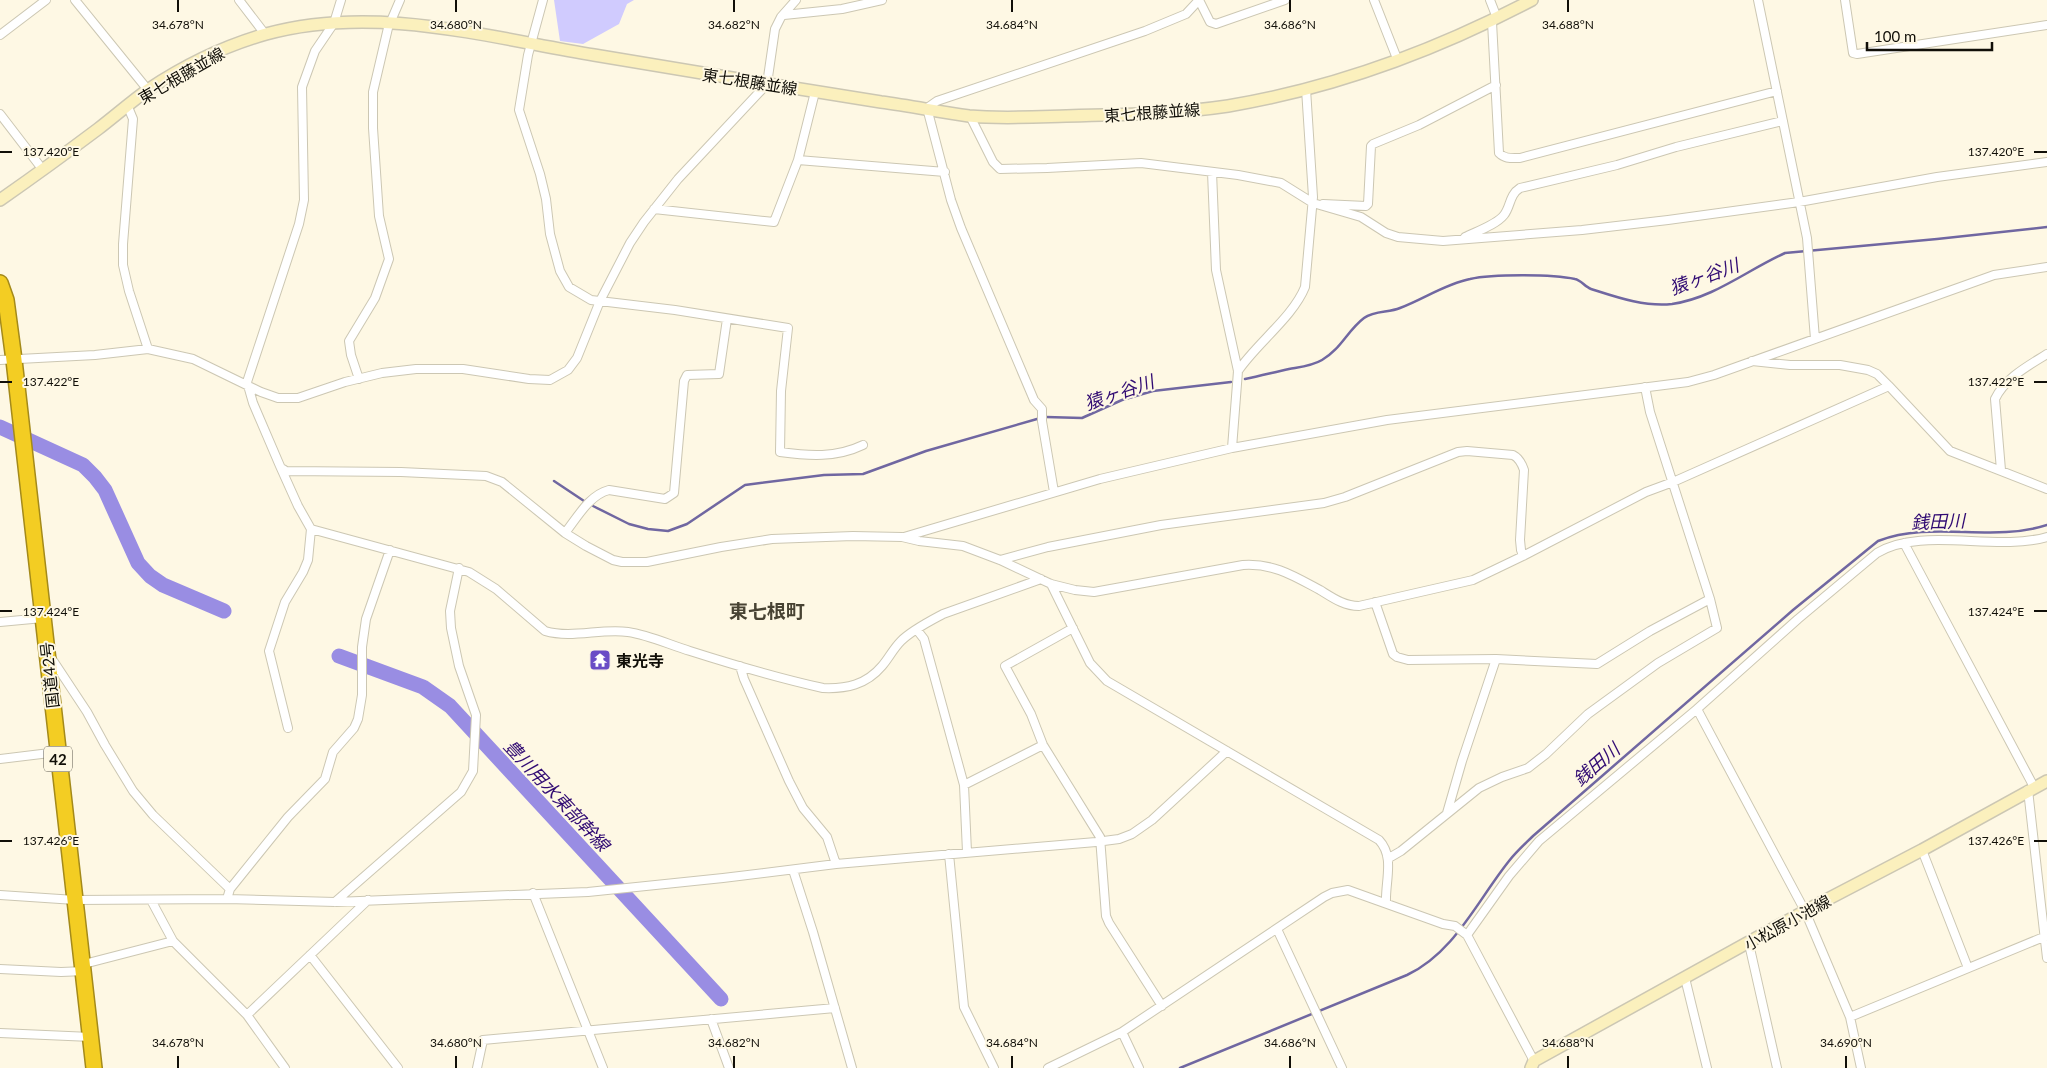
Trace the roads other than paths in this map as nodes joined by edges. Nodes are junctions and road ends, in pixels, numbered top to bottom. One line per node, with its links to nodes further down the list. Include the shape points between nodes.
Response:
1 (46, 0): 21 (street)
2 (75, 0): 28 (street)
3 (239, 0): 22 (street)
4 (341, 0): 18 (street)
5 (400, 0): 19 (street)
6 (544, 0): 23 (street)
7 (796, 0): 16 (street)
8 (882, 0): 16 (street, via 842,9)
9 (1199, 0): 10 (street, via 1210,22 1216,24); 32 (street, via 1186,14 1145,31 937,101)
10 (1285, 0)
11 (1374, 0): 24 (street)
12 (1490, 0): 17 (street)
13 (1532, 0): 17 (main road, 東七根藤並線)
14 (1758, 0): 29 (street)
15 (1845, 0): 20 (street, via 1853,53 1857,54)
16 (784, 15): 25 (street, via 775,29)
17 (1494, 20): 24 (main road, 東七根藤並線); 26 (street)
18 (334, 22): 19 (main road, 東七根藤並線); 22 (main road, 東七根藤並線); 57 (street, via 315,51 302,87 304,200)
19 (391, 22): 23 (main road, 東七根藤並線, via 435,26); 56 (street, via 372,92 379,216 389,259 375,298 349,341)
20 (2047, 25)
21 (0, 34)
22 (265, 34): 28 (main road, 東七根藤並線, via 213,52)
23 (531, 45): 25 (main road, 東七根藤並線); 48 (street, via 519,110 540,174 550,234 560,271 569,287 591,300)
24 (1398, 61): 27 (main road, 東七根藤並線)
25 (767, 84): 30 (main road, 東七根藤並線); 44 (street)
26 (1496, 85): 29 (street, via 1499,153 1508,158 1520,158); 43 (street, via 1420,125 1373,144 1366,206)
27 (1306, 89): 34 (main road, 東七根藤並線, via 1227,106 1145,114); 43 (street)
28 (148, 90): 31 (main road, 東七根藤並線)
29 (1777, 91): 35 (street)
30 (815, 92): 32 (main road, 東七根藤並線); 36 (street)
31 (128, 107): 38 (main road, 東七根藤並線); 51 (street, via 133,120 123,265)
32 (927, 108): 34 (main road, 東七根藤並線); 39 (street)
33 (0, 114): 38 (street)
34 (970, 116): 40 (street, via 992,162 1000,169 1141,162)
35 (1783, 121): 42 (street); 45 (street, via 1520,188 1514,192 1504,215)
36 (798, 160): 39 (street); 44 (street, via 774,222)
37 (2047, 162): 42 (street, via 1938,177)
38 (43, 170): 41 (main road, 東七根藤並線)
39 (945, 172): 66 (street, via 961,228 1034,400 1042,410)
40 (1212, 172): 43 (street, via 1281,182); 55 (street, via 1216,270)
41 (0, 200)
42 (1799, 202): 45 (street, via 1582,230); 50 (street, via 1808,246)
43 (1313, 203): 45 (street, via 1361,217 1398,237); 55 (street, via 1302,294)
44 (654, 209): 48 (street, via 630,243)
45 (1461, 239)
46 (2047, 266): 50 (street, via 1994,275)
47 (0, 283): 53 (highway, 国道42号 / 42, via 6,300)
48 (600, 301): 49 (street); 56 (street, via 577,358 568,370 550,380 463,369 416,369)
49 (727, 319): 60 (street, via 788,328 781,391 780,452 836,454); 68 (street, via 719,374 687,375 684,381 674,494 665,498 609,490 600,492)
50 (1815, 339): 54 (street)
51 (148, 349): 53 (street); 57 (street, via 192,359)
52 (2047, 354): 63 (street, via 2008,380 1995,399)
53 (7, 360): 80 (highway, 国道42号 / 42, via 20,418)
54 (1750, 361): 58 (street, via 1790,366 1860,367 1877,374); 59 (street, via 1688,382)
55 (1238, 371): 61 (street)
56 (359, 379): 57 (street, via 298,398 278,398)
57 (247, 386): 62 (street)
58 (1889, 386): 63 (street, via 1950,451); 64 (street)
59 (1645, 387): 61 (street, via 1386,420); 64 (street)
60 (863, 445)
61 (1232, 448): 66 (street)
62 (283, 469): 67 (street); 68 (street, via 486,476 502,482)
63 (2001, 470): 65 (street)
64 (1673, 482): 73 (street, via 1646,492); 78 (street)
65 (2047, 489)
66 (1054, 492): 70 (street)
67 (311, 528): 72 (street); 88 (street, via 308,560 285,602 269,651)
68 (565, 533): 70 (street, via 622,562 647,562 772,539)
69 (2047, 536): 71 (street, via 2015,543)
70 (902, 537): 74 (street, via 963,546)
71 (1904, 543): 87 (street, via 1877,553); 95 (street)
72 (390, 550): 75 (street); 104 (street, via 366,619 362,695 354,728 333,752 325,779 288,817)
73 (1523, 556): 74 (street, via 1520,550 1522,464 1513,455 1467,450 1324,503 1161,524); 79 (street, via 1473,580)
74 (1000, 560): 76 (street)
75 (459, 568): 86 (street, via 496,589 545,631 574,634 629,632); 111 (street, via 450,611 451,628 459,666 476,715 474,771 461,792)
76 (1041, 579): 77 (street); 83 (street, via 944,614)
77 (1051, 584): 79 (street, via 1094,592 1260,564 1281,570 1344,604 1359,606); 82 (street)
78 (1710, 600): 85 (street, via 1650,631 1597,664); 96 (street, via 1717,628 1658,663 1588,714 1528,768 1479,788)
79 (1375, 602): 85 (street, via 1388,642 1397,657 1408,660)
80 (43, 618): 81 (street); 84 (highway, 国道42号 / 42)
81 (0, 622)
82 (1073, 628): 89 (street, via 1005,666); 90 (street, via 1090,663 1107,681)
83 (917, 630): 86 (street, via 903,639 876,672 858,685 840,689 815,686); 94 (street, via 924,638)
84 (46, 651): 91 (highway, 国道42号 / 42); 104 (street, via 87,712 133,791 153,815)
85 (1496, 659): 96 (street)
86 (740, 666): 102 (street, via 789,781 803,808 827,837)
87 (1697, 709): 113 (street); 115 (street, via 1539,841 1509,876)
88 (288, 728)
89 (1043, 746): 94 (street); 97 (street)
90 (1227, 751): 97 (street, via 1152,820 1132,834); 101 (street, via 1380,840)
91 (58, 752): 92 (street); 108 (highway, 国道42号 / 42)
92 (0, 759)
93 (2047, 781): 95 (main road, 小松原小池線)
94 (964, 785): 99 (street)
95 (2031, 789): 98 (main road, 小松原小池線); 116 (street)
96 (1447, 812): 101 (street)
97 (1101, 840): 99 (street); 125 (street, via 1106,916)
98 (1922, 850): 113 (main road, 小松原小池線); 122 (street)
99 (967, 852): 100 (street)
100 (949, 854): 102 (street); 142 (street, via 964,1007)
101 (1389, 858): 112 (street)
102 (836, 864): 103 (street)
103 (793, 870): 105 (street, via 588,892); 126 (street)
104 (230, 889): 107 (street)
105 (533, 894): 110 (street); 130 (street)
106 (0, 895): 108 (street)
107 (227, 899): 109 (street); 111 (street)
108 (76, 900): 109 (street); 121 (highway, 国道42号 / 42)
109 (151, 900): 117 (street)
110 (368, 900): 111 (street); 119 (street)
111 (335, 902)
112 (1386, 903): 114 (street, via 1348,890 1332,892); 115 (street, via 1455,926)
113 (1805, 911): 118 (main road, 小松原小池線); 128 (street)
114 (1277, 929): 125 (street); 145 (street)
115 (1467, 935): 134 (street)
116 (2046, 936): 120 (street); 122 (street)
117 (173, 941): 121 (street); 127 (street)
118 (1748, 944): 124 (main road, 小松原小池線); 148 (street)
119 (310, 955): 127 (street); 137 (street)
120 (2047, 958)
121 (84, 968): 123 (street, via 61,972); 133 (highway, 国道42号 / 42)
122 (1968, 968): 128 (street)
123 (0, 969)
124 (1685, 978): 134 (main road, 小松原小池線); 147 (street)
125 (1162, 1006): 131 (street)
126 (835, 1008): 129 (street); 141 (street)
127 (247, 1015): 136 (street)
128 (1850, 1017): 149 (street)
129 (711, 1019): 130 (street); 140 (street)
130 (587, 1030): 138 (street, via 483,1040); 139 (street)
131 (1122, 1032): 143 (street); 144 (street)
132 (0, 1033): 133 (street)
133 (91, 1037): 135 (highway, 国道42号 / 42)
134 (1533, 1065): 146 (main road, 小松原小池線)
135 (94, 1068)
136 (285, 1068)
137 (398, 1068)
138 (477, 1068)
139 (603, 1068)
140 (730, 1068)
141 (852, 1068)
142 (994, 1068)
143 (1048, 1068)
144 (1139, 1068)
145 (1342, 1068)
146 (1522, 1068)
147 (1707, 1068)
148 (1777, 1068)
149 (1861, 1068)

